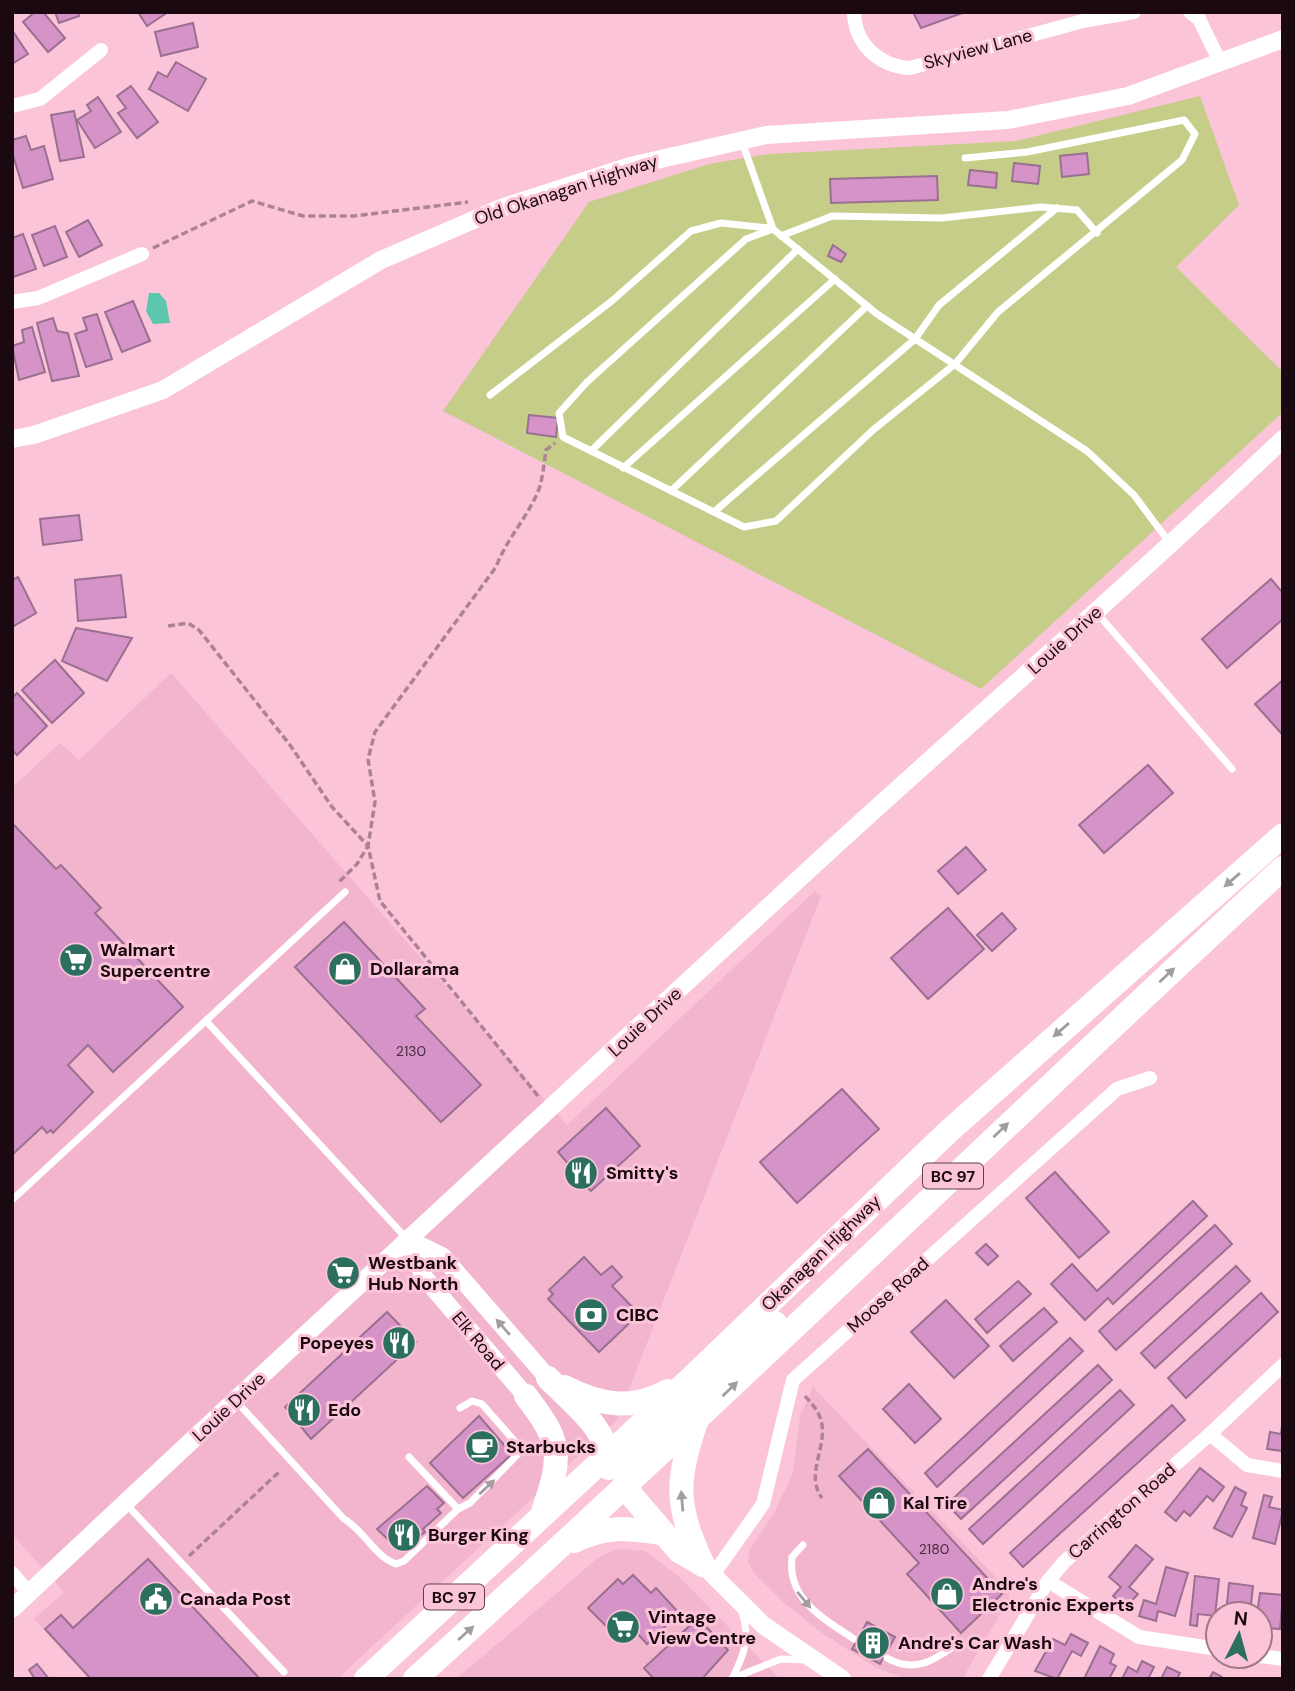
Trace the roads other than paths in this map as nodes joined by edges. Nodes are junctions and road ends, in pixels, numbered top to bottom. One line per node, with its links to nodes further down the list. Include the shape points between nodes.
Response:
1 (853, 12): 2 (street, Skyview Lane, via 863,43 877,59 892,67 910,68 1083,21)
2 (1134, 12)
3 (1190, 12): 6 (street, via 1199,19)
4 (1283, 39): 6 (street, Old Okanagan Highway)
5 (101, 50): 7 (street, via 40,99)
6 (1220, 62): 8 (street, Old Okanagan Highway, via 1128,96 1008,120 766,135)
7 (12, 106)
8 (742, 141): 11 (lane); 22 (street, Old Okanagan Highway, via 630,166 501,208 381,260 163,390)
9 (965, 158): 12 (lane, via 1027,152 1184,120 1195,134 1182,160)
10 (1056, 208): 12 (lane, via 1077,210); 13 (lane, via 942,219 832,216); 19 (lane, via 939,304)
11 (773, 229): 13 (lane); 21 (lane, via 721,223 691,231 613,300); 24 (lane, via 746,239 587,382 559,413 563,437)
12 (1097, 233): 20 (lane, via 998,312)
13 (781, 236): 14 (lane)
14 (798, 249): 16 (lane); 24 (lane)
15 (142, 254): 17 (street, via 38,298)
16 (835, 279): 18 (lane); 25 (lane)
17 (12, 302)
18 (867, 306): 19 (lane); 26 (lane)
19 (915, 339): 20 (lane); 27 (lane)
20 (955, 365): 27 (lane, via 873,430 776,521 744,527); 28 (lane, via 1087,451 1134,495)
21 (491, 394)
22 (12, 439)
23 (1283, 439): 28 (street, Louie Drive)
24 (591, 451): 25 (lane)
25 (623, 468): 26 (lane)
26 (671, 492): 27 (lane)
27 (715, 512)
28 (1171, 545): 29 (street, Louie Drive)
29 (1097, 612): 30 (lane); 38 (street, Louie Drive)
30 (1232, 769)
31 (1283, 835): 36 (highway, Okanagan Highway / BC 97, one-way to 36)
32 (1283, 868): 45 (highway, Okanagan Highway / BC 97, one-way to 32)
33 (345, 892): 34 (lane)
34 (206, 1021): 37 (lane); 38 (lane)
35 (1150, 1078): 57 (street, Moose Road, via 1117,1089 793,1380 763,1504)
36 (949, 1132): 41 (highway, Okanagan Highway / BC 97); 50 (highway, via 896,1210 636,1453 629,1463)
37 (12, 1200)
38 (407, 1240): 40 (street, Elk Road, one-way to 38, via 442,1256); 42 (street, Elk Road, via 424,1277); 43 (street, Louie Drive)
39 (1283, 1365): 46 (street, Carrington Road)
40 (548, 1378): 41 (highway, via 587,1399 617,1405 640,1404); 47 (highway, via 593,1424)
41 (689, 1380): 47 (highway, Okanagan Highway / BC 97)
42 (526, 1396): 53 (highway, via 555,1440 556,1470)
43 (236, 1401): 51 (street, Louie Drive); 52 (lane, via 386,1560 404,1561)
44 (460, 1408): 52 (lane, one-way to 44, via 470,1503 519,1453 482,1404 472,1401)
45 (696, 1422): 50 (highway, Okanagan Highway / BC 97); 57 (highway, one-way to 45, via 685,1524 680,1498 684,1460)
46 (1210, 1434): 49 (street, via 1247,1465); 59 (street, Carrington Road)
47 (610, 1453): 53 (highway, Okanagan Highway / BC 97); 71 (highway, via 609,1471 599,1486)
48 (409, 1457): 52 (lane)
49 (1283, 1471)
50 (626, 1485): 54 (highway); 56 (highway, Okanagan Highway / BC 97)
51 (125, 1504): 60 (street, Louie Drive); 68 (lane)
52 (458, 1508)
53 (541, 1516): 70 (highway, Okanagan Highway / BC 97)
54 (661, 1533): 56 (highway, via 613,1527); 57 (highway)
55 (803, 1545): 63 (lane, one-way to 63, via 792,1557 791,1580 796,1591 815,1612)
56 (560, 1548): 72 (highway, Okanagan Highway / BC 97, one-way to 56)
57 (708, 1570): 61 (street)
58 (12, 1573): 60 (street)
59 (1048, 1581): 65 (street, via 1139,1637); 74 (street, Carrington Road)
60 (29, 1593): 62 (street, Louie Drive)
61 (737, 1598): 67 (street, via 763,1625); 69 (lane, via 747,1629 746,1651)
62 (12, 1609)
63 (854, 1639)
64 (957, 1644): 66 (lane, via 931,1662 912,1667)
65 (1204, 1647)
66 (887, 1658)
67 (812, 1661): 69 (lane, via 781,1659); 73 (street)
68 (284, 1672)
69 (733, 1677)
70 (366, 1679)
71 (390, 1679)
72 (415, 1679)
73 (842, 1679)
74 (989, 1679)

